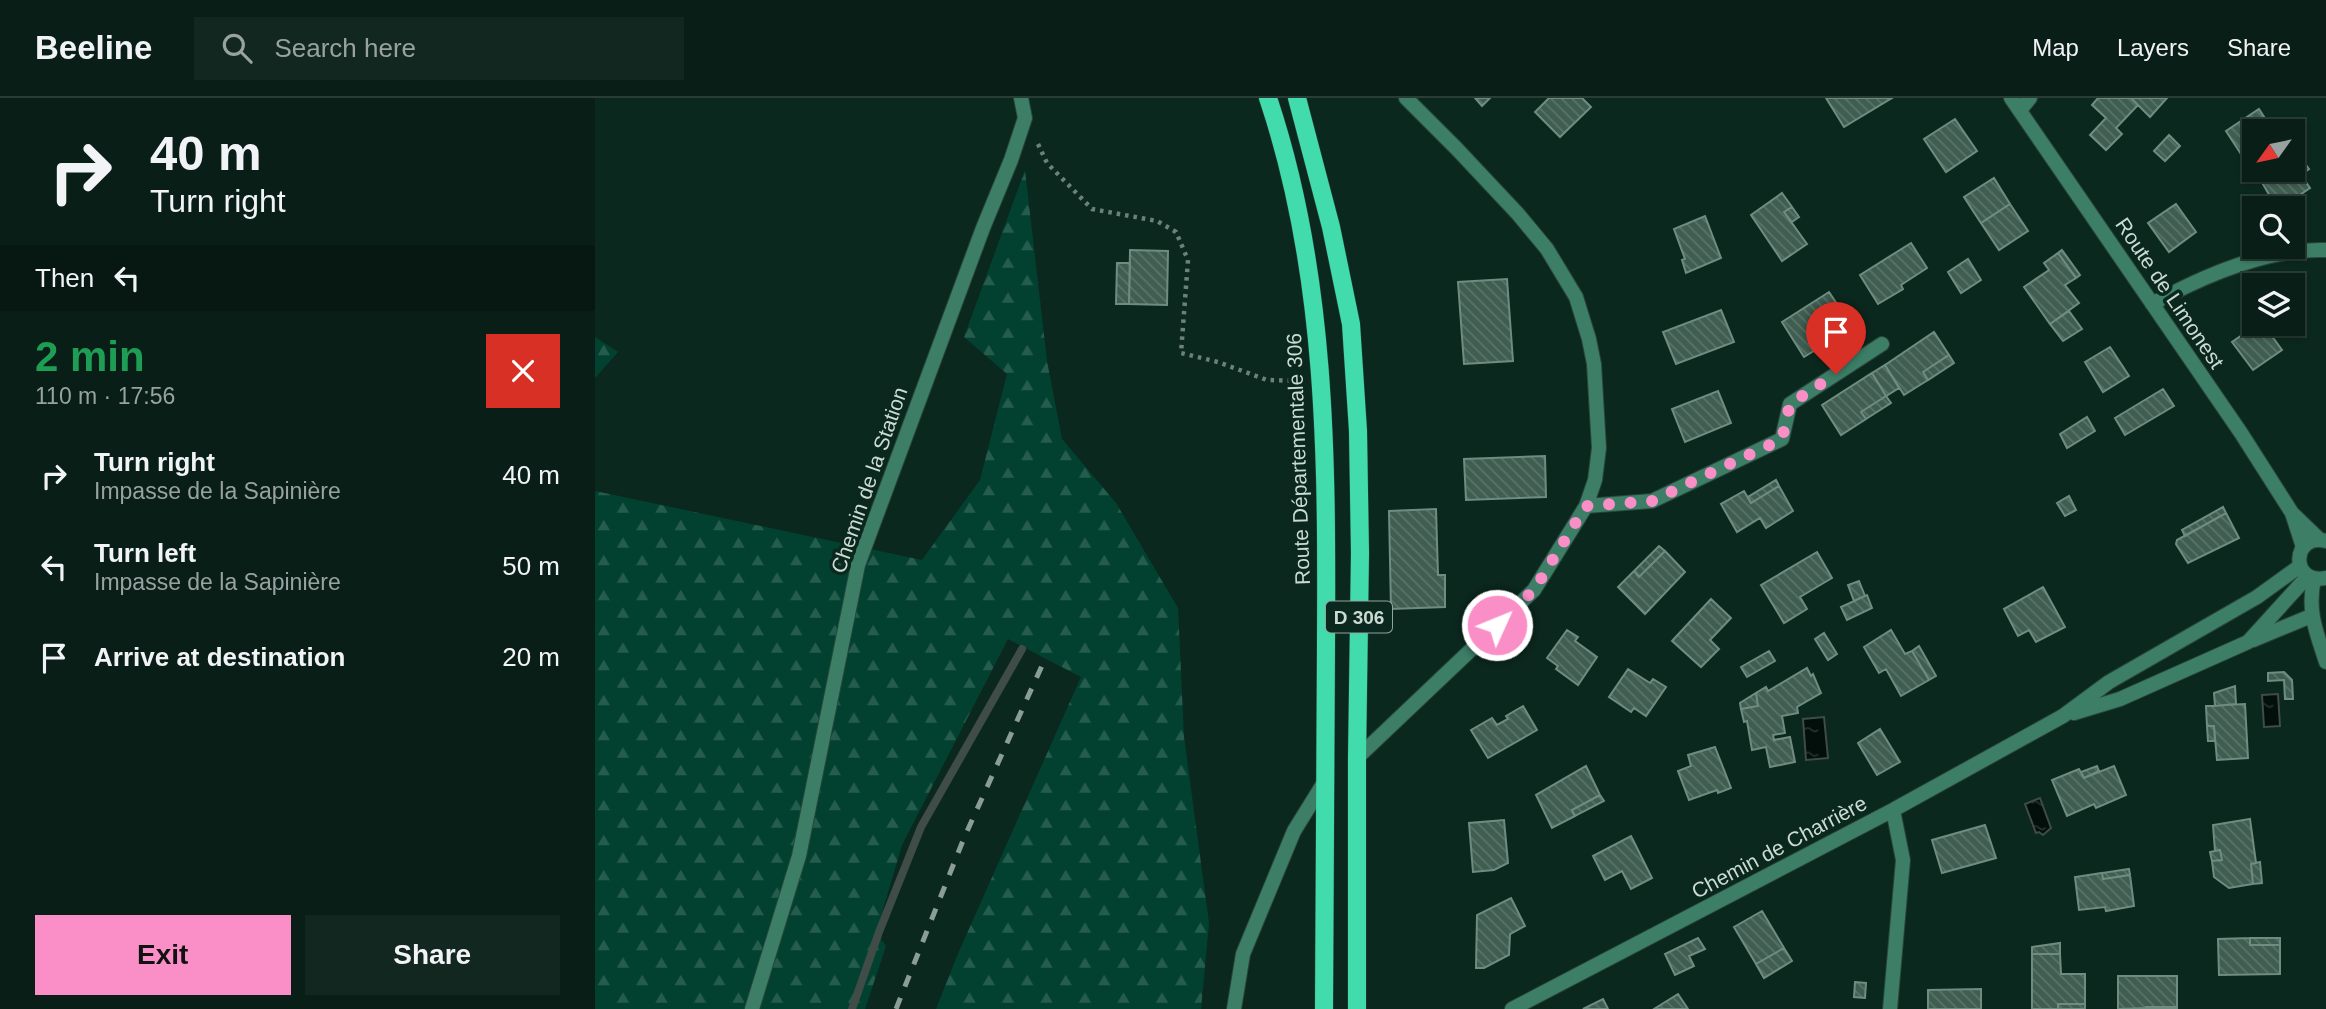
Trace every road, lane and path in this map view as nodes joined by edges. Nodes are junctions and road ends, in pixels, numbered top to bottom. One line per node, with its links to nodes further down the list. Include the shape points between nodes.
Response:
1 (1021, 98): 7 (street)
2 (1268, 98): 11 (main road, Route Départementale 306 / D 306, via 1289,169 1307,258)
3 (1297, 98): 21 (main road, D 306, via 1351,324 1360,539)
4 (1406, 98): 12 (street, via 1546,249 1576,297 1594,365 1599,448)
5 (2031, 98): 6 (street)
6 (2015, 104): 9 (street, Route de Limonest)
7 (1025, 118): 11 (path, via 1047,163 1091,209 1157,221 1175,232 1188,260 1181,353 1267,380); 24 (street, Chemin de la Station, via 858,565 799,856)
8 (2326, 250): 9 (street, via 2250,260)
9 (2152, 304): 13 (street, Route de Limonest)
10 (1882, 344): 12 (street, via 1790,404 1782,439 1652,501)
11 (1321, 381): 22 (main road, Route Départementale 306 / D 306)
12 (1586, 506): 21 (street, via 1534,590)
13 (2292, 513): 14 (street, Route de Limonest); 15 (street, Route de Limonest)
14 (2324, 540): 15 (street)
15 (2303, 547): 16 (street, via 2299,559)
16 (2312, 575): 17 (street); 18 (street, Chemin de Charrière); 20 (street, Chemin de Charrière, via 2257,597 2109,682)
17 (2311, 616): 18 (street, Chemin de Charrière); 19 (street)
18 (2248, 642): 20 (street, Chemin de Charrière, via 2120,699)
19 (2326, 662)
20 (2063, 716): 23 (street, Chemin de Charrière)
21 (1357, 758): 27 (main road, D 306)
22 (1325, 781): 25 (street, via 1294,831 1243,954); 26 (main road, Route Départementale 306 / D 306)
23 (1893, 810): 28 (street, Chemin de Charrière); 29 (street, via 1903,860)
24 (752, 1009)
25 (1234, 1009)
26 (1324, 1009)
27 (1357, 1009)
28 (1512, 1009)
29 (1891, 1009)

